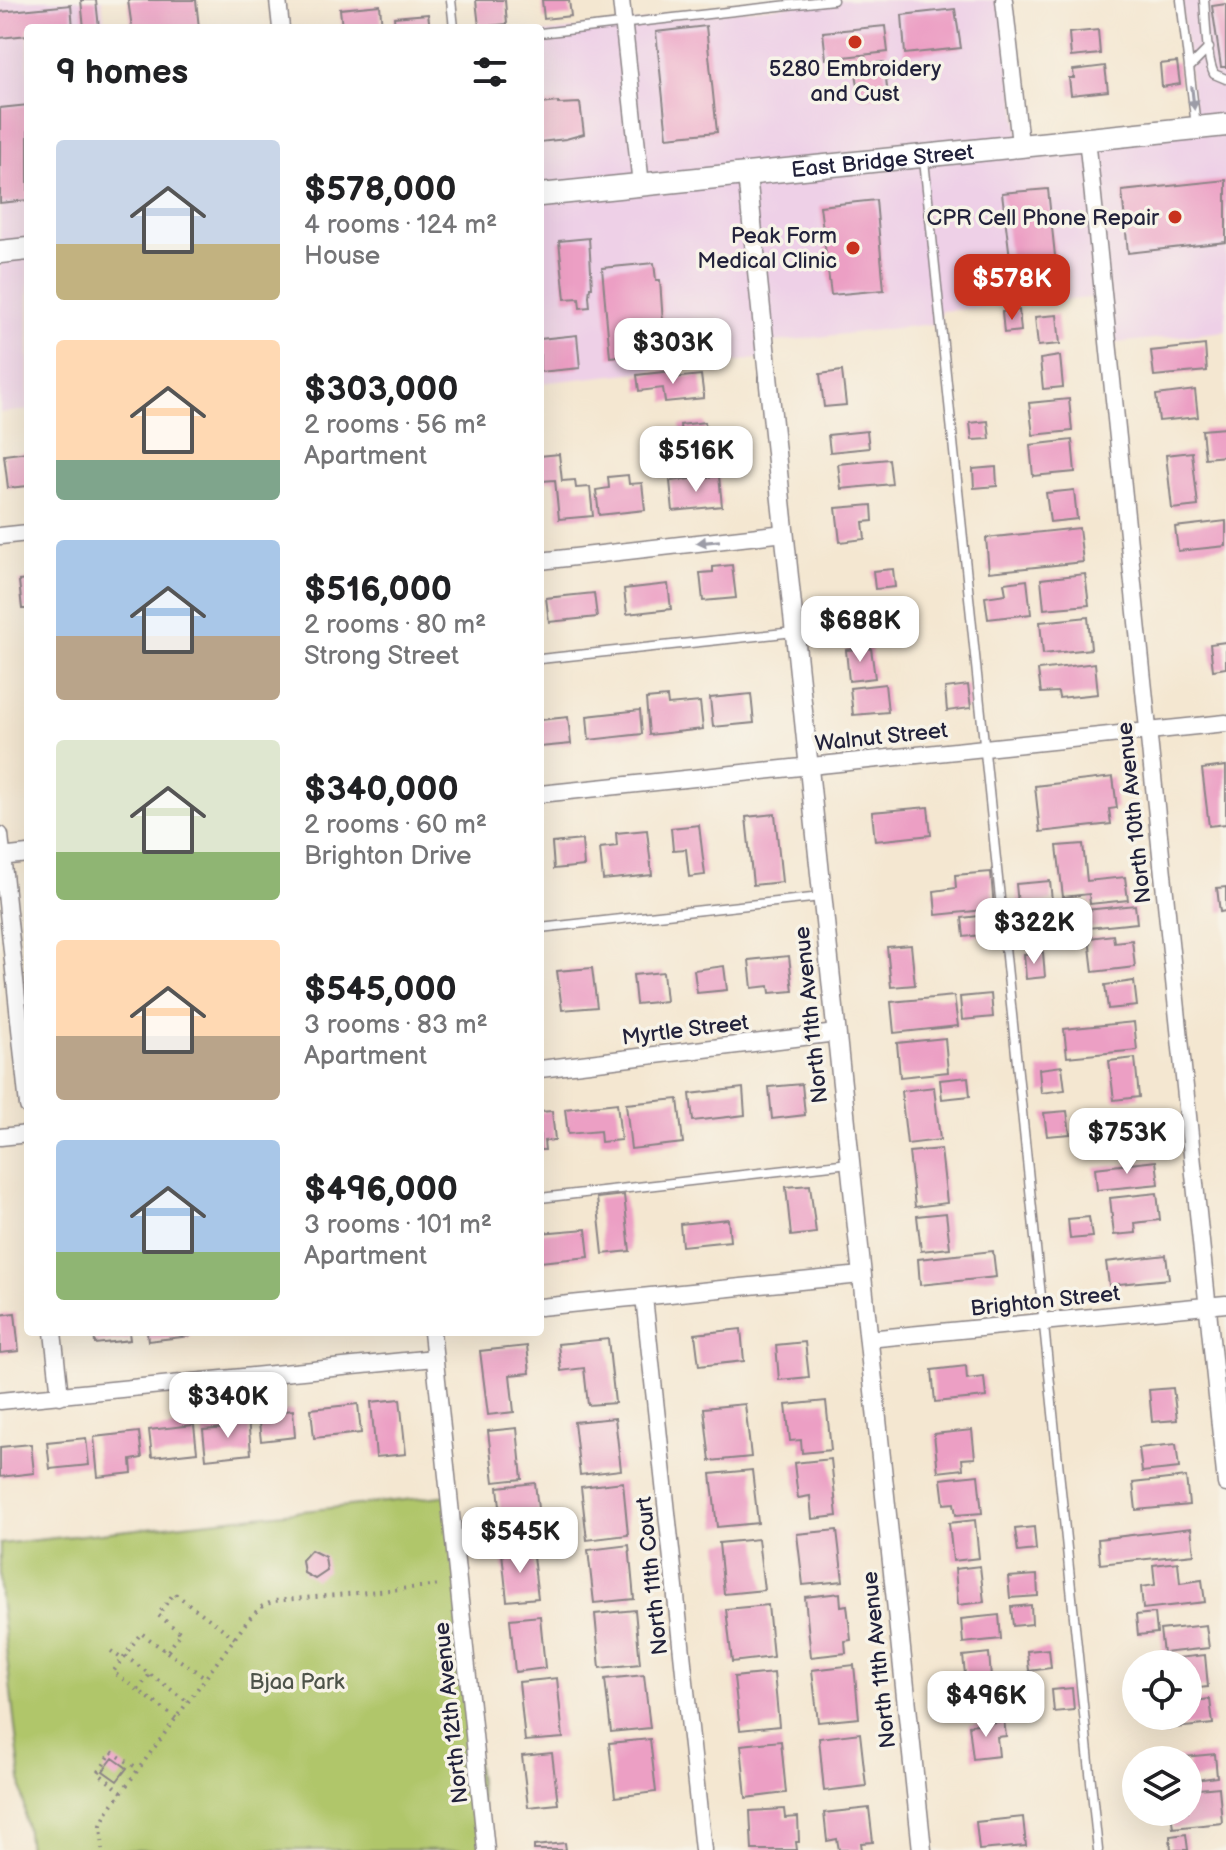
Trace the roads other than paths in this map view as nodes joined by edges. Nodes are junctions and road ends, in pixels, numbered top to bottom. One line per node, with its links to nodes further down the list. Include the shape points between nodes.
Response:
1 (278, 0): 9 (street)
2 (451, 0): 10 (lane)
3 (621, 0): 11 (street)
4 (833, 0): 8 (lane)
5 (1004, 0): 19 (street)
6 (1181, 0): 14 (lane)
7 (1204, 0): 13 (lane)
8 (812, 1): 11 (lane)
9 (281, 24)
10 (454, 24)
11 (623, 24): 12 (lane); 22 (street)
12 (544, 33)
13 (1209, 48): 14 (lane); 15 (lane, via 1214,74)
14 (1189, 68): 17 (lane, one-way to 17)
15 (1226, 79)
16 (1226, 125): 17 (main road, East Bridge Street)
17 (1196, 128): 18 (main road, East Bridge Street)
18 (1087, 138): 19 (main road, East Bridge Street); 33 (street, North 10th Avenue)
19 (1020, 144): 20 (main road, East Bridge Street)
20 (923, 155): 21 (main road, East Bridge Street); 34 (lane)
21 (747, 175): 22 (main road, East Bridge Street); 27 (street, North 11th Avenue)
22 (641, 185): 23 (main road, East Bridge Street)
23 (544, 195)
24 (24, 249): 25 (main road)
25 (0, 252)
26 (24, 533): 28 (street)
27 (785, 533): 29 (street, one-way to 29); 30 (street, North 11th Avenue)
28 (0, 536)
29 (544, 561)
30 (796, 631): 31 (lane); 35 (street, North 11th Avenue)
31 (544, 659)
32 (1226, 723): 33 (street, Walnut Street)
33 (1147, 731): 34 (street, Walnut Street); 52 (street, North 10th Avenue)
34 (984, 747): 35 (street, Walnut Street); 54 (lane)
35 (810, 765): 36 (street, Walnut Street); 40 (street, North 11th Avenue)
36 (544, 794)
37 (0, 835): 39 (street)
38 (24, 854): 39 (street)
39 (1, 857): 43 (street)
40 (821, 897): 41 (lane); 42 (street, North 11th Avenue)
41 (544, 928)
42 (836, 1033): 44 (street, Myrtle Street); 47 (street, North 11th Avenue)
43 (24, 1069)
44 (544, 1069)
45 (24, 1134): 46 (street)
46 (0, 1137)
47 (849, 1163): 48 (lane); 49 (street, North 11th Avenue)
48 (544, 1198)
49 (861, 1275): 50 (street); 57 (street, North 11th Avenue)
50 (644, 1297): 53 (street); 63 (street, North 11th Court)
51 (1226, 1304): 52 (street, Brighton Street)
52 (1208, 1306): 54 (street, Brighton Street); 61 (street, North 10th Avenue)
53 (544, 1307)
54 (1044, 1322): 57 (street, Brighton Street); 65 (lane)
55 (53, 1336): 59 (street)
56 (432, 1336): 58 (street, North 12th Avenue)
57 (868, 1339): 64 (street, North 11th Avenue)
58 (434, 1358): 59 (street); 62 (street, North 12th Avenue)
59 (60, 1396): 60 (street)
60 (0, 1401)
61 (1226, 1484)
62 (486, 1850)
63 (703, 1850)
64 (922, 1850)
65 (1098, 1850)

